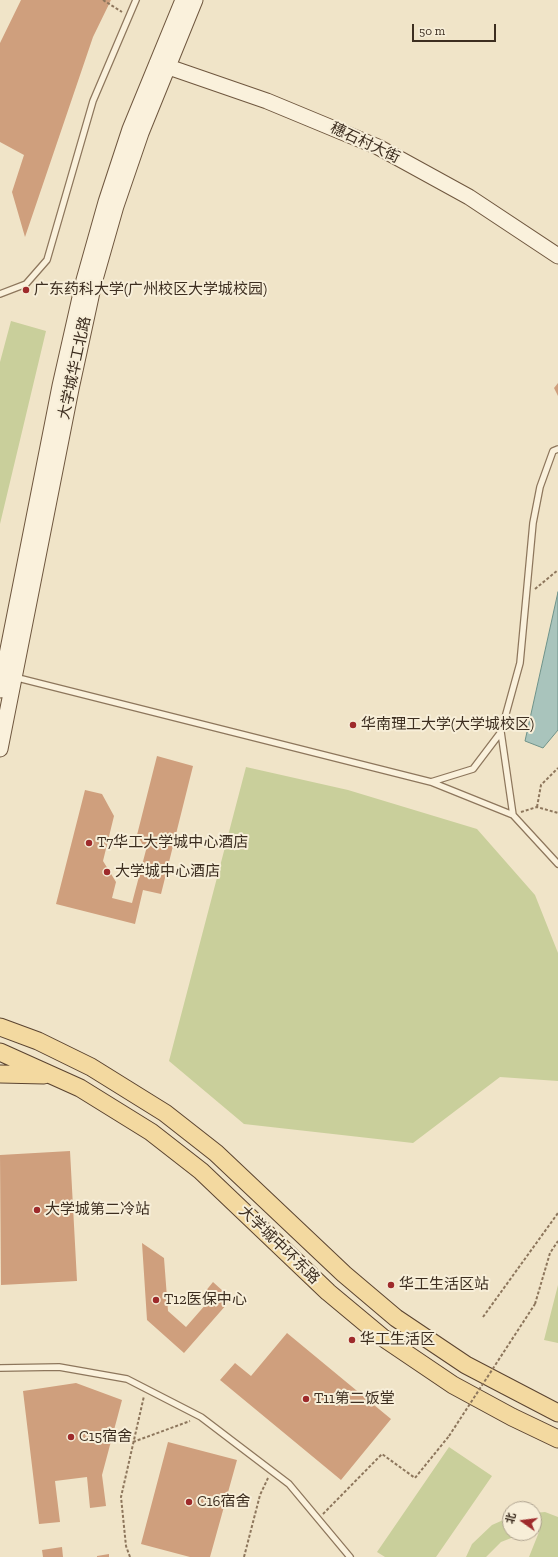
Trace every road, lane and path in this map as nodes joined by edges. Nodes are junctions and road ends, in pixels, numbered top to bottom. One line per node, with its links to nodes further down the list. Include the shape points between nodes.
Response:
1 (103, 0): 5 (path)
2 (136, 0): 5 (lane)
3 (183, 0): 6 (main road, 大学城华工北路)
4 (196, 0): 6 (main road, 大学城华工北路)
5 (128, 15): 8 (lane, via 93,101 47,260 26,284)
6 (161, 65): 7 (main road, 穗石村大街, via 267,101 378,148 469,197); 12 (main road, 大学城华工北路, via 116,206 86,318)
7 (558, 256)
8 (0, 294)
9 (558, 449): 11 (lane, via 553,451 540,487 533,524)
10 (558, 570): 11 (path)
11 (526, 596): 14 (lane, via 520,663)
12 (6, 675): 13 (main road, 大学城华工北路); 15 (main road, 大学城华工北路); 17 (lane)
13 (0, 690)
14 (501, 732): 17 (lane, via 473,769); 20 (lane)
15 (0, 748)
16 (558, 768): 18 (path, via 541,785)
17 (431, 782): 20 (lane)
18 (537, 807): 19 (path); 20 (path)
19 (558, 813)
20 (513, 815): 21 (lane)
21 (558, 864)
22 (0, 1027): 31 (main road, 大学城中环东路, via 38,1041 91,1067 165,1113 216,1153 344,1274 396,1318 466,1365)
23 (0, 1052): 25 (main road, 大学城中环东路)
24 (0, 1074): 25 (main road)
25 (57, 1077): 33 (main road, 大学城中环东路, via 119,1111 181,1155 223,1191 328,1292 399,1349 483,1402)
26 (558, 1212): 28 (path)
27 (558, 1241): 36 (path, bridge, via 550,1252 535,1304 449,1436 415,1478 382,1454)
28 (483, 1317)
29 (0, 1368): 30 (lane, via 59,1367 127,1379)
30 (145, 1388): 32 (lane); 34 (path)
31 (558, 1413)
32 (201, 1417): 34 (path); 35 (lane)
33 (558, 1439)
34 (133, 1442): 37 (path, via 121,1497 126,1546)
35 (272, 1471): 36 (lane, via 289,1484); 38 (path, via 260,1494)
36 (318, 1519): 39 (lane)
37 (130, 1557)
38 (244, 1557)
39 (350, 1557)

